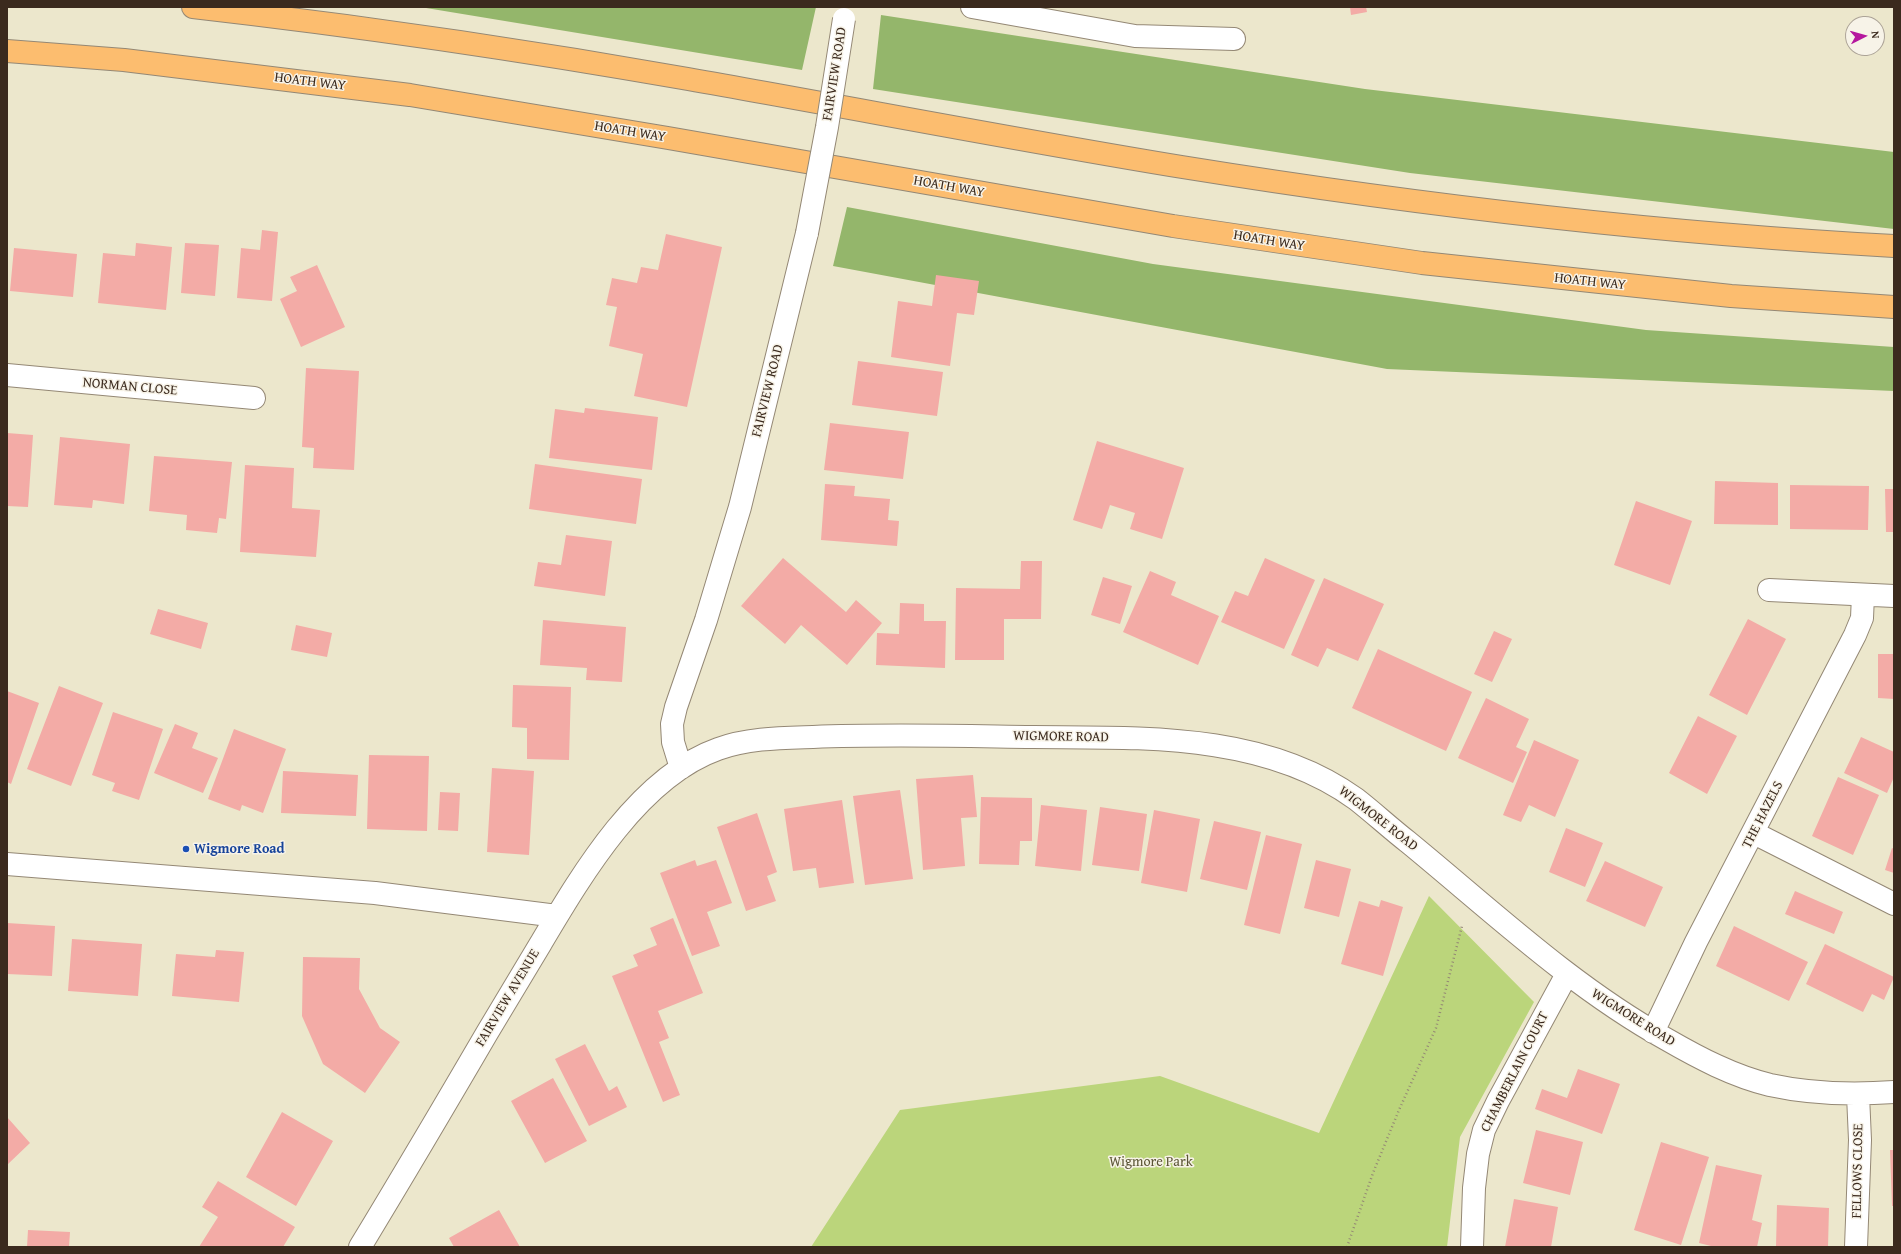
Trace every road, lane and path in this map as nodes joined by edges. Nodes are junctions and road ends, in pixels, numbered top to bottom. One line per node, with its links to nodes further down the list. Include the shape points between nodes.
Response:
1 (193, 7): 6 (main road, via 427,37 683,78 1179,166 1406,200 1576,221 1732,236)
2 (972, 7): 4 (street, via 1134,36)
3 (845, 13): 13 (street, FAIRVIEW ROAD, bridge, via 807,233 740,507 706,620 674,712 673,742)
4 (1234, 39)
5 (7, 51): 7 (main road, HOATH WAY, via 124,60 410,95 1180,227 1422,263 1723,295)
6 (1894, 246)
7 (1894, 307)
8 (7, 375): 9 (street, NORMAN CLOSE)
9 (254, 398)
10 (1769, 590): 11 (street)
11 (1863, 596): 12 (street); 14 (street, THE HAZELS, via 1862,618 1855,635)
12 (1894, 596)
13 (681, 768): 16 (street, WIGMORE ROAD, via 698,757 731,745 784,738 850,735 1148,739 1207,745 1258,754 1305,769 1355,799); 18 (street, FAIRVIEW AVENUE, via 662,781 617,828)
14 (1754, 833): 17 (street); 20 (street, THE HAZELS, via 1696,942)
15 (7, 864): 18 (street, via 375,893)
16 (1470, 893): 19 (street, WIGMORE ROAD); 24 (path, via 1436,1028 1373,1173)
17 (1894, 904)
18 (557, 916): 23 (street, FAIRVIEW AVENUE)
19 (1567, 974): 20 (street, WIGMORE ROAD); 25 (street, CHAMBERLAIN COURT, via 1484,1130 1474,1188)
20 (1653, 1032): 22 (street, WIGMORE ROAD, via 1691,1054 1737,1075 1791,1089)
21 (1894, 1092): 22 (street, WIGMORE ROAD)
22 (1858, 1095): 26 (street, FELLOWS CLOSE, via 1860,1140)
23 (360, 1247)
24 (1347, 1247)
25 (1472, 1247)
26 (1856, 1247)

